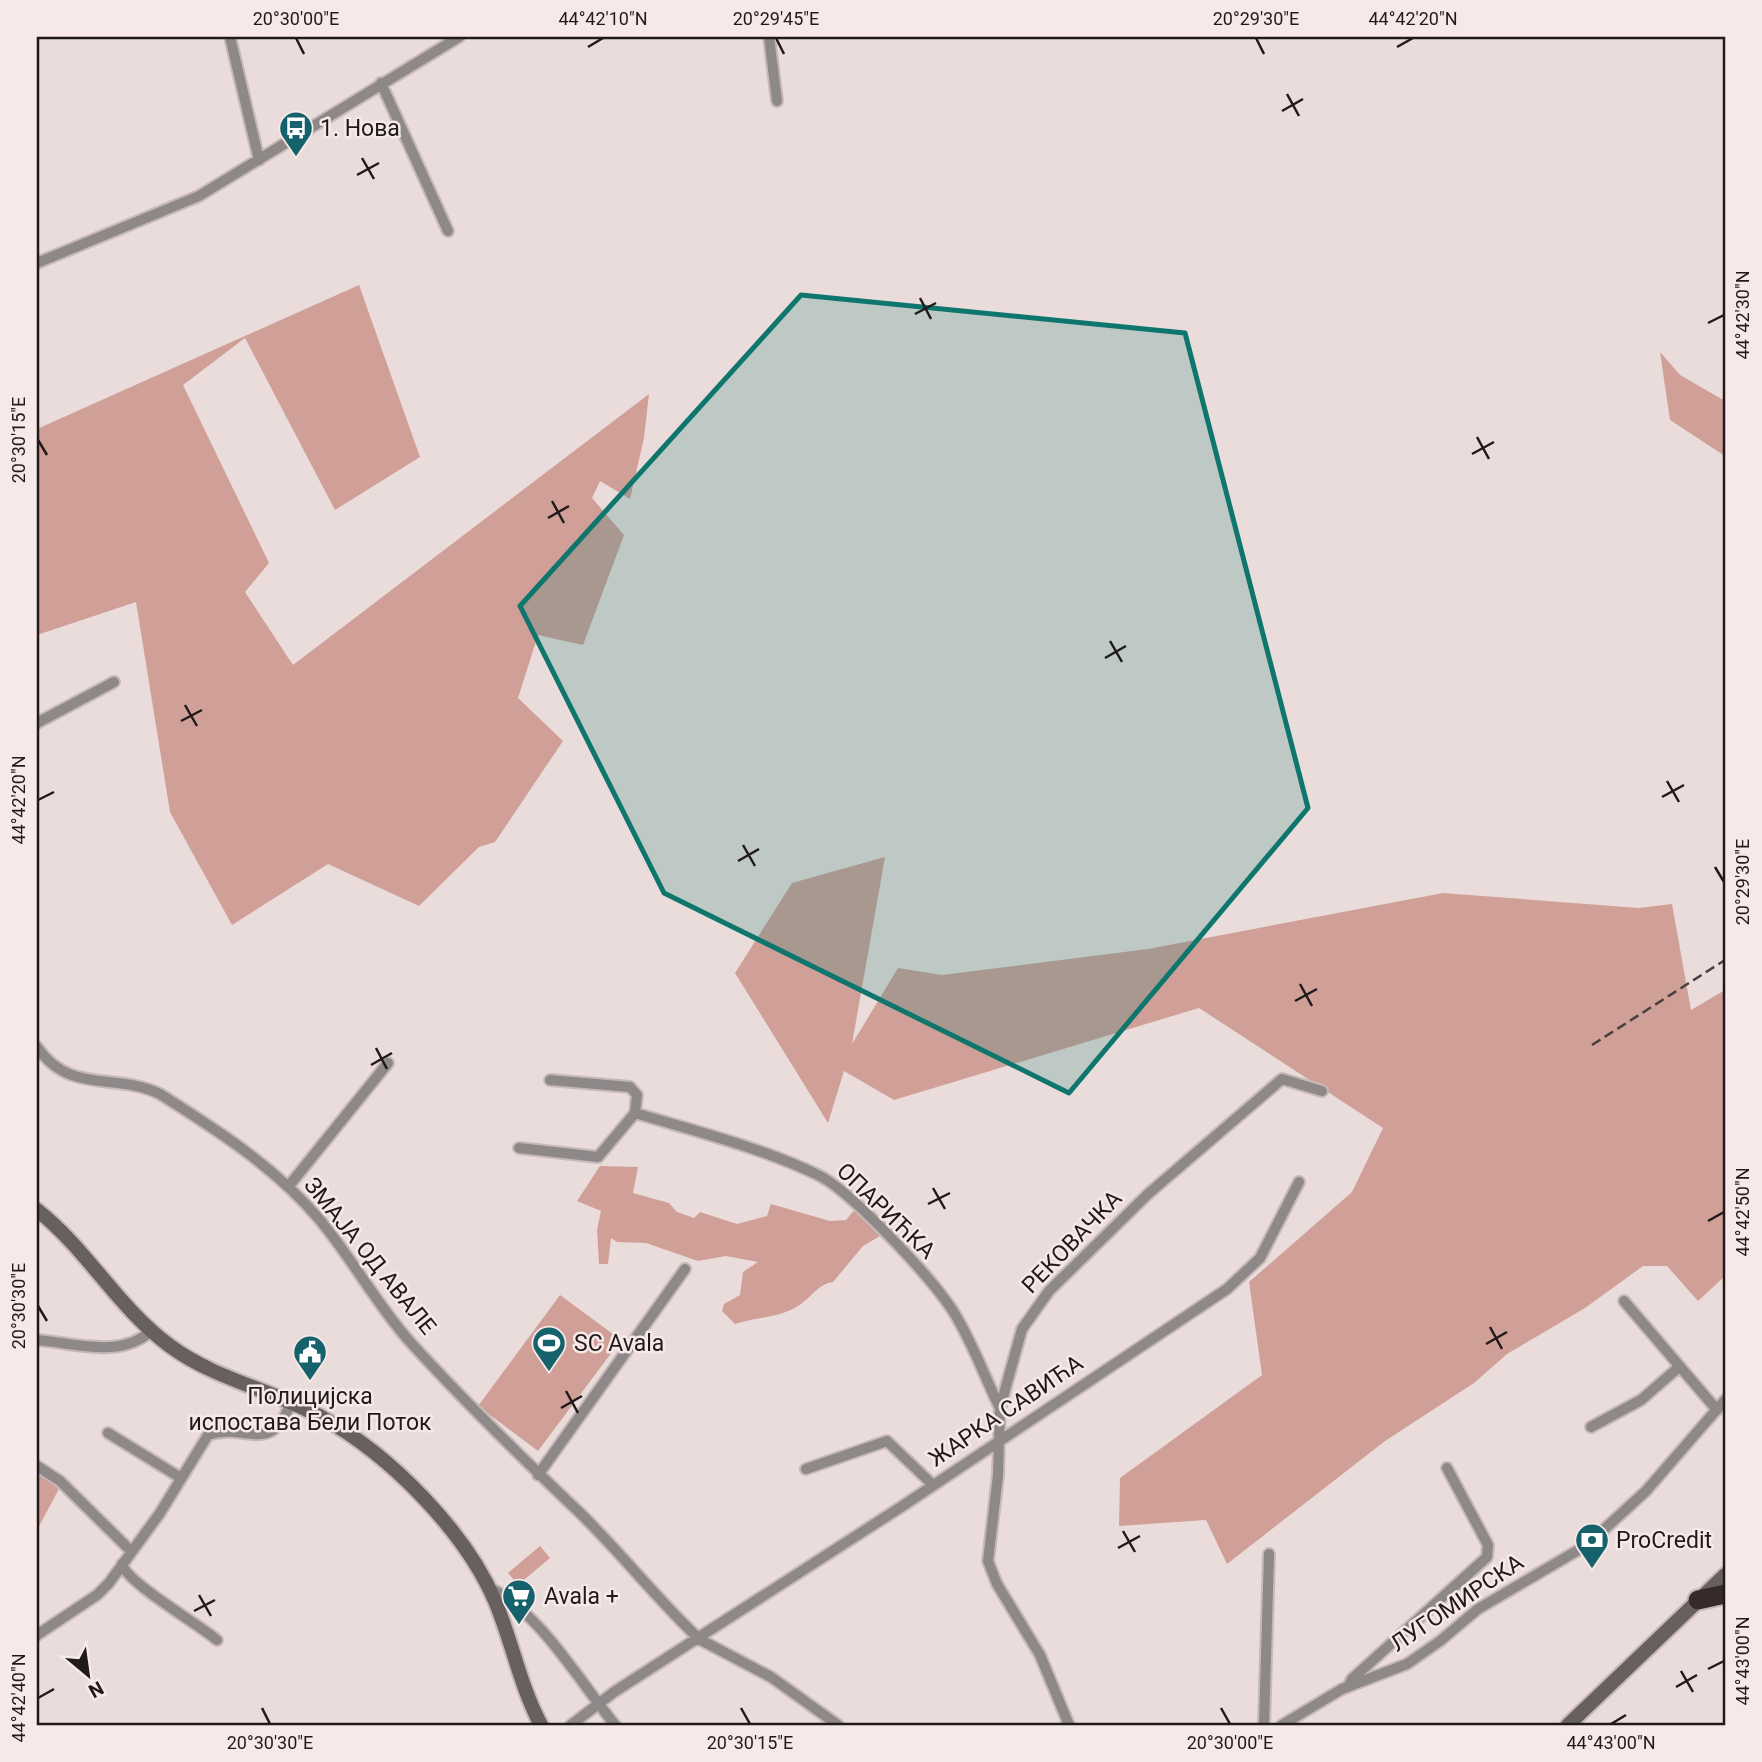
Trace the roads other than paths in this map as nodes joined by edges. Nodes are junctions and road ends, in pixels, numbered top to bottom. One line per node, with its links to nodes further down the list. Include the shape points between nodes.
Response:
1 (230, 37): 6 (street)
2 (459, 37): 4 (street)
3 (769, 37): 5 (street)
4 (381, 83): 6 (street); 7 (street)
5 (777, 101)
6 (259, 160): 8 (street, via 183,203)
7 (448, 230)
8 (37, 263)
9 (114, 682): 10 (street)
10 (37, 723)
11 (37, 1047): 18 (street, ЗМАЈА ОД АВАЛЕ, via 65,1074 145,1087 160,1094 250,1154)
12 (388, 1063): 18 (street)
13 (550, 1080): 15 (street, via 630,1087 636,1095)
14 (1322, 1091): 27 (street, РЕКОВАЧКА, via 1282,1079 1181,1164 1063,1278 1022,1329)
15 (635, 1113): 16 (street, via 598,1157); 27 (street, ОПАРИЋКА, via 818,1174 837,1188 950,1306)
16 (519, 1148)
17 (1299, 1182): 31 (street, ЖАРКА САВИЋА, via 1259,1258 1242,1276)
18 (288, 1187): 35 (street, ЗМАЈА ОД АВАЛЕ, via 326,1228 387,1316)
19 (37, 1210): 22 (main road)
20 (685, 1269): 35 (street)
21 (1624, 1301): 24 (street)
22 (151, 1331): 23 (street, via 139,1340 111,1348); 26 (main road, via 203,1366)
23 (37, 1340)
24 (1679, 1367): 28 (street); 29 (street, via 1640,1400)
25 (1725, 1400): 28 (street, ЛУГОМИРСКА)
26 (291, 1402): 36 (street, via 282,1423 271,1432 208,1435); 42 (main road, via 333,1424 412,1488 457,1538)
27 (1000, 1408): 31 (street, РЕКОВАЧКА)
28 (1717, 1410): 48 (street, ЛУГОМИРСКА, via 1646,1491 1587,1545 1478,1609 1407,1664)
29 (1591, 1427)
30 (108, 1433): 36 (street)
31 (999, 1439): 37 (street, ЖАРКА САВИЋА); 54 (street, РЕКОВАЧКА, via 988,1561 1040,1655)
32 (1447, 1468): 48 (street, via 1488,1545 1488,1557)
33 (42, 1469): 38 (street, via 68,1488)
34 (806, 1469): 37 (street, via 887,1441)
35 (538, 1475): 46 (street, ЗМАЈА ОД АВАЛЕ)
36 (181, 1478): 38 (street)
37 (933, 1485): 46 (street, ЖАРКА САВИЋА)
38 (130, 1550): 40 (street)
39 (1269, 1554): 55 (street)
40 (122, 1564): 45 (street, via 97,1595); 47 (street, via 129,1577)
41 (1725, 1575): 44 (main road)
42 (488, 1587): 49 (street, via 529,1619); 50 (main road)
43 (1725, 1594): 44 (highway)
44 (1698, 1600): 57 (main road)
45 (37, 1635)
46 (699, 1639): 49 (street, ЖАРКА САВИЋА); 53 (street, ЗМАЈА ОД АВАЛЕ, via 771,1677)
47 (217, 1640)
48 (1348, 1687): 56 (street, ЛУГОМИРСКА)
49 (598, 1705): 51 (street, ЖАРКА САВИЋА); 52 (street)
50 (541, 1725)
51 (571, 1725)
52 (615, 1725)
53 (838, 1725)
54 (1069, 1725)
55 (1264, 1725)
56 (1282, 1725)
57 (1568, 1725)

